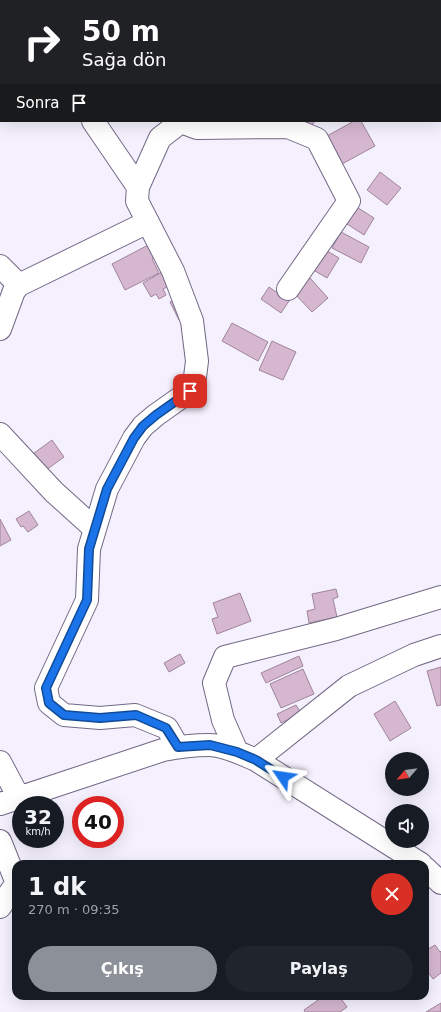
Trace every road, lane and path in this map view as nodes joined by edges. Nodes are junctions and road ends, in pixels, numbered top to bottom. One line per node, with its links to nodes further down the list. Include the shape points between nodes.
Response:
1 (94, 122): 3 (street)
2 (182, 122): 3 (street, via 160,138); 7 (street, via 197,128 288,127 317,139 349,201)
3 (138, 187): 4 (street, via 137,201)
4 (148, 222): 6 (street); 10 (street, via 173,271 192,321 197,361 194,386 143,426 134,438 107,489)
5 (0, 266): 6 (street)
6 (19, 285): 8 (street, via 14,291)
7 (288, 289)
8 (0, 329)
9 (0, 434): 10 (street, via 54,492)
10 (95, 529): 13 (street, via 89,549 87,600 46,688 49,703 64,715 100,718 136,715 166,728)
11 (441, 596): 14 (street, via 336,629 224,657 214,683 223,720)
12 (441, 646): 14 (street, via 414,655 349,686)
13 (178, 747): 14 (street, via 210,745); 16 (street)
14 (246, 756): 18 (street)
15 (0, 762): 16 (street)
16 (10, 801)
17 (0, 841): 19 (street)
18 (414, 860)
19 (12, 871)
20 (429, 872): 21 (street)
21 (441, 883)
22 (12, 890): 23 (street)
23 (0, 907)

